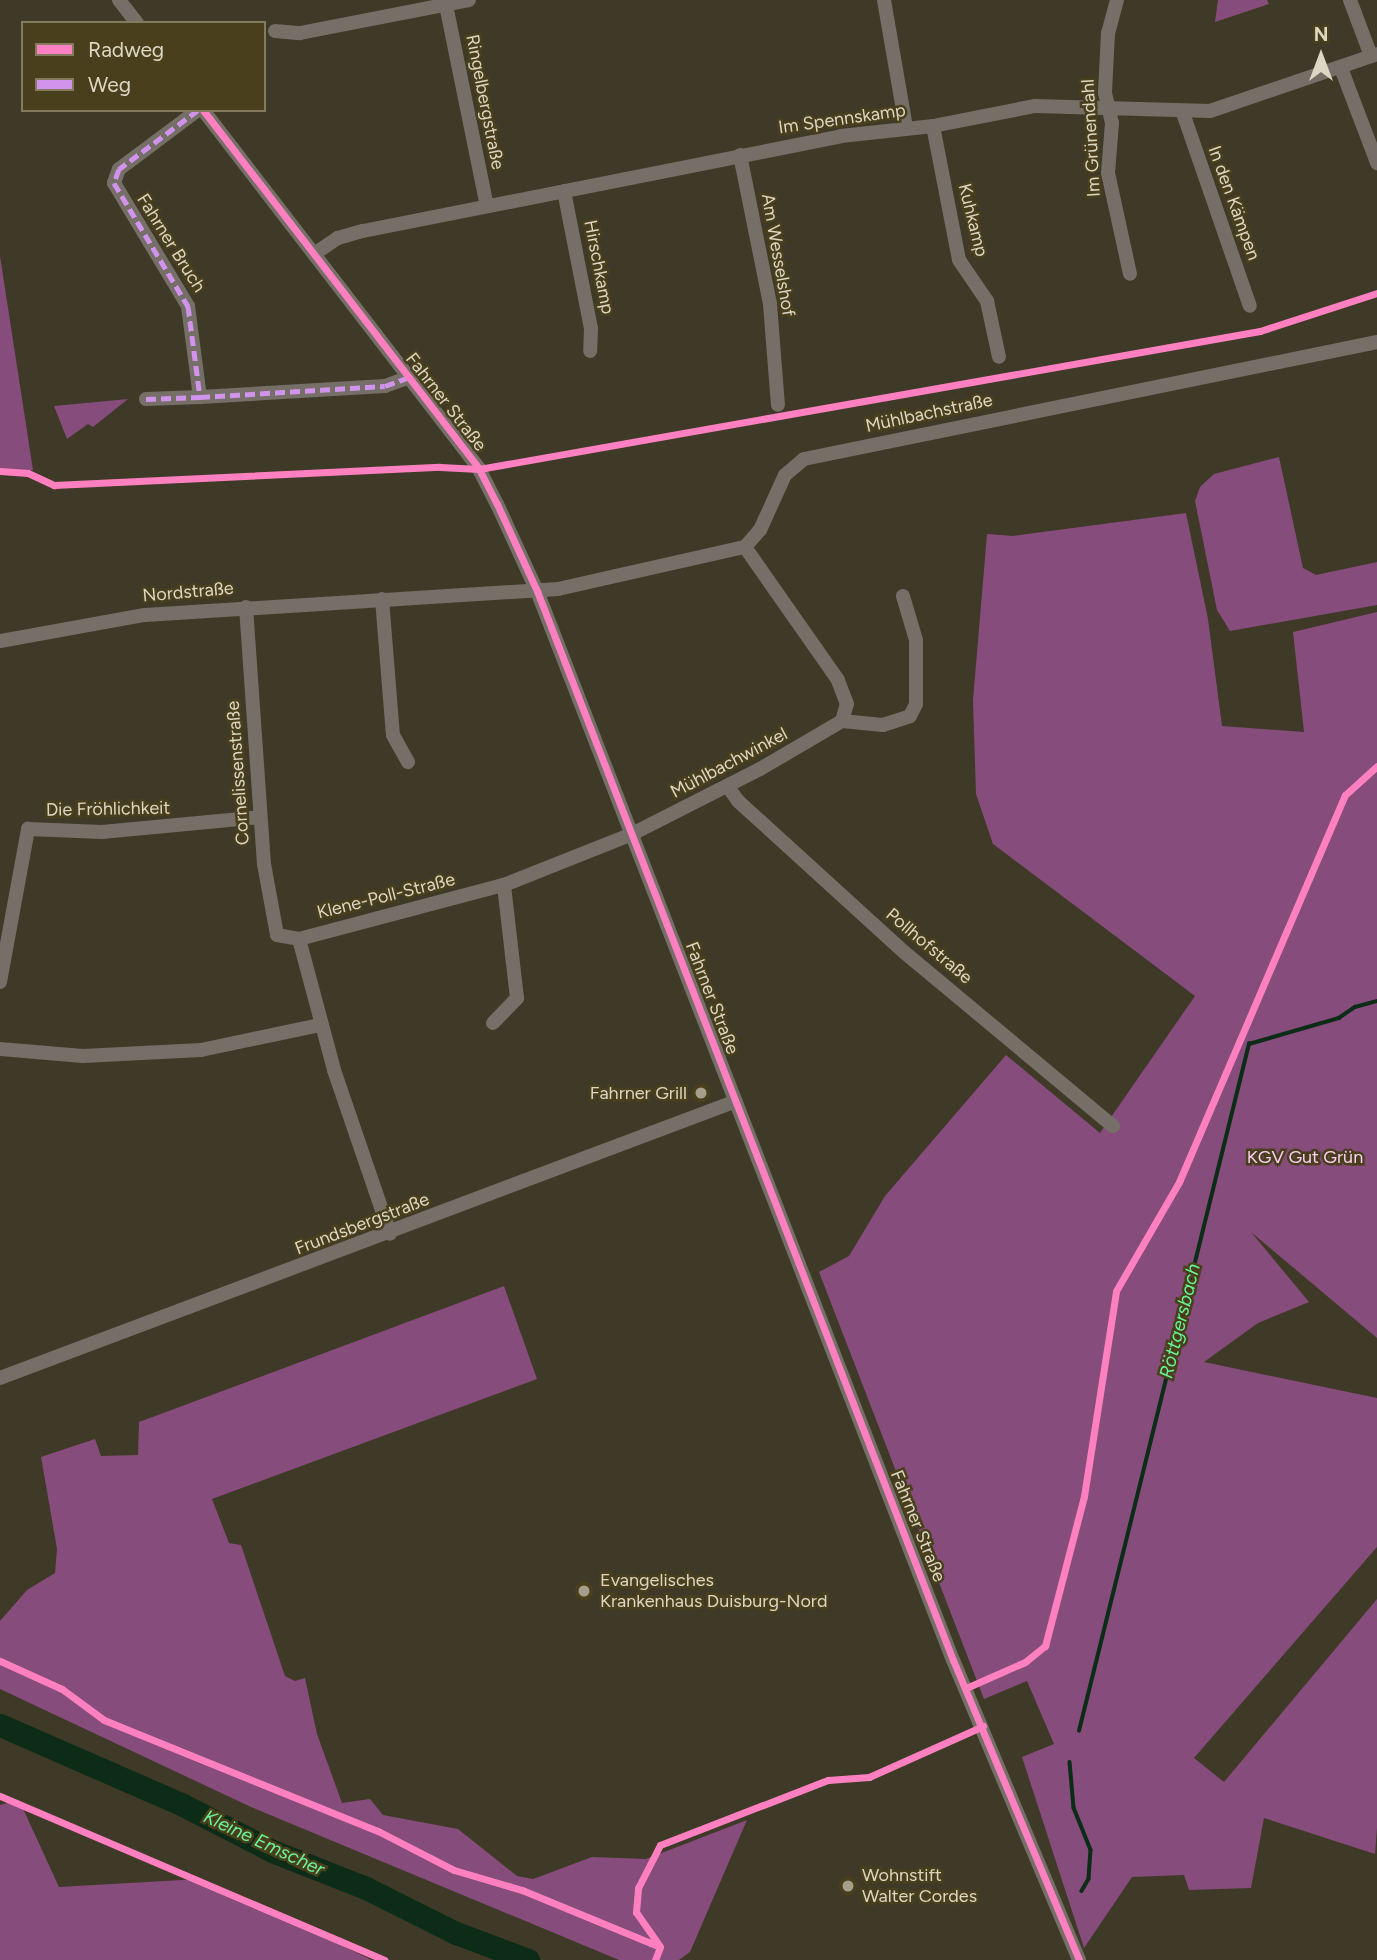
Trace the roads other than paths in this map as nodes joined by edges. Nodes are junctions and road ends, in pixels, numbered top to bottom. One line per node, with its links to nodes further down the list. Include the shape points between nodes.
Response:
1 (119, 0): 7 (street)
2 (469, 0): 6 (street)
3 (884, 0): 16 (street)
4 (1117, 0): 11 (street, Im Grünendahl, via 1108,33)
5 (1350, 0): 9 (street)
6 (446, 5): 8 (street, via 300,33); 20 (street, Ringelbergstraße)
7 (135, 21)
8 (275, 31)
9 (1374, 55): 10 (street, Im Spennskamp)
10 (1341, 68): 14 (street, Im Spennskamp, via 1230,107); 18 (street)
11 (1107, 109): 14 (street, Im Spennskamp); 15 (street, Im Spennskamp, via 1035,106); 22 (street, Im Grünendahl, via 1112,123 1108,173)
12 (195, 112): 28 (street, Fahrner Bruch, via 119,169 114,183 188,306)
13 (205, 112): 21 (street, Fahrner Straße)
14 (1183, 113): 23 (street, In den Kämpen)
15 (933, 126): 16 (street, Im Spennskamp); 26 (street, Kuhkamp, via 959,260 987,301)
16 (906, 128): 17 (street, Im Spennskamp)
17 (740, 155): 19 (street, Im Spennskamp); 30 (street, Am Wesselshof, via 770,304)
18 (1377, 163)
19 (564, 191): 20 (street, Im Spennskamp); 25 (street, Hirschkamp, via 591,328)
20 (487, 206): 21 (street, Im Spennskamp, via 350,234)
21 (314, 254): 27 (street, Fahrner Straße)
22 (1129, 274)
23 (1250, 306)
24 (1377, 342): 31 (street, Mühlbachstraße, via 804,459 785,475 760,530)
25 (590, 351)
26 (999, 357)
27 (407, 377): 28 (street, via 385,386); 32 (street, Fahrner Straße, via 479,469)
28 (200, 397): 29 (street)
29 (146, 399)
30 (778, 405)
31 (745, 547): 32 (street); 37 (street, via 838,680 847,704)
32 (537, 591): 34 (street, Nordstraße); 41 (street, Fahrner Straße)
33 (903, 596): 37 (street, via 916,640 916,704 910,716 883,725)
34 (382, 599): 35 (street, Nordstraße); 38 (street, via 393,735)
35 (246, 607): 36 (street, Nordstraße, via 145,614); 40 (street, Cornelissenstraße)
36 (0, 641)
37 (842, 721): 39 (street, Mühlbachwinkel)
38 (408, 762)
39 (728, 787): 41 (street, Mühlbachwinkel); 50 (street, Pollhofstraße, via 904,952)
40 (260, 817): 43 (street, Cornelissenstraße); 45 (street, Die Fröhlichkeit, via 102,832 28,830)
41 (632, 834): 42 (street, Klene-Poll-Straße); 49 (street, Fahrner Straße)
42 (504, 885): 44 (street, Klene-Poll-Straße); 46 (street, via 517,998)
43 (277, 935): 44 (street, Klene-Poll-Straße)
44 (299, 939): 47 (street)
45 (0, 982)
46 (493, 1023)
47 (320, 1025): 48 (street, via 201,1050 83,1056); 51 (street)
48 (0, 1049)
49 (736, 1101): 51 (street, Frundsbergstraße); 53 (street, Fahrner Straße, via 951,1655)
50 (1113, 1126)
51 (390, 1234): 52 (street, Frundsbergstraße)
52 (0, 1378)
53 (1079, 1960)

